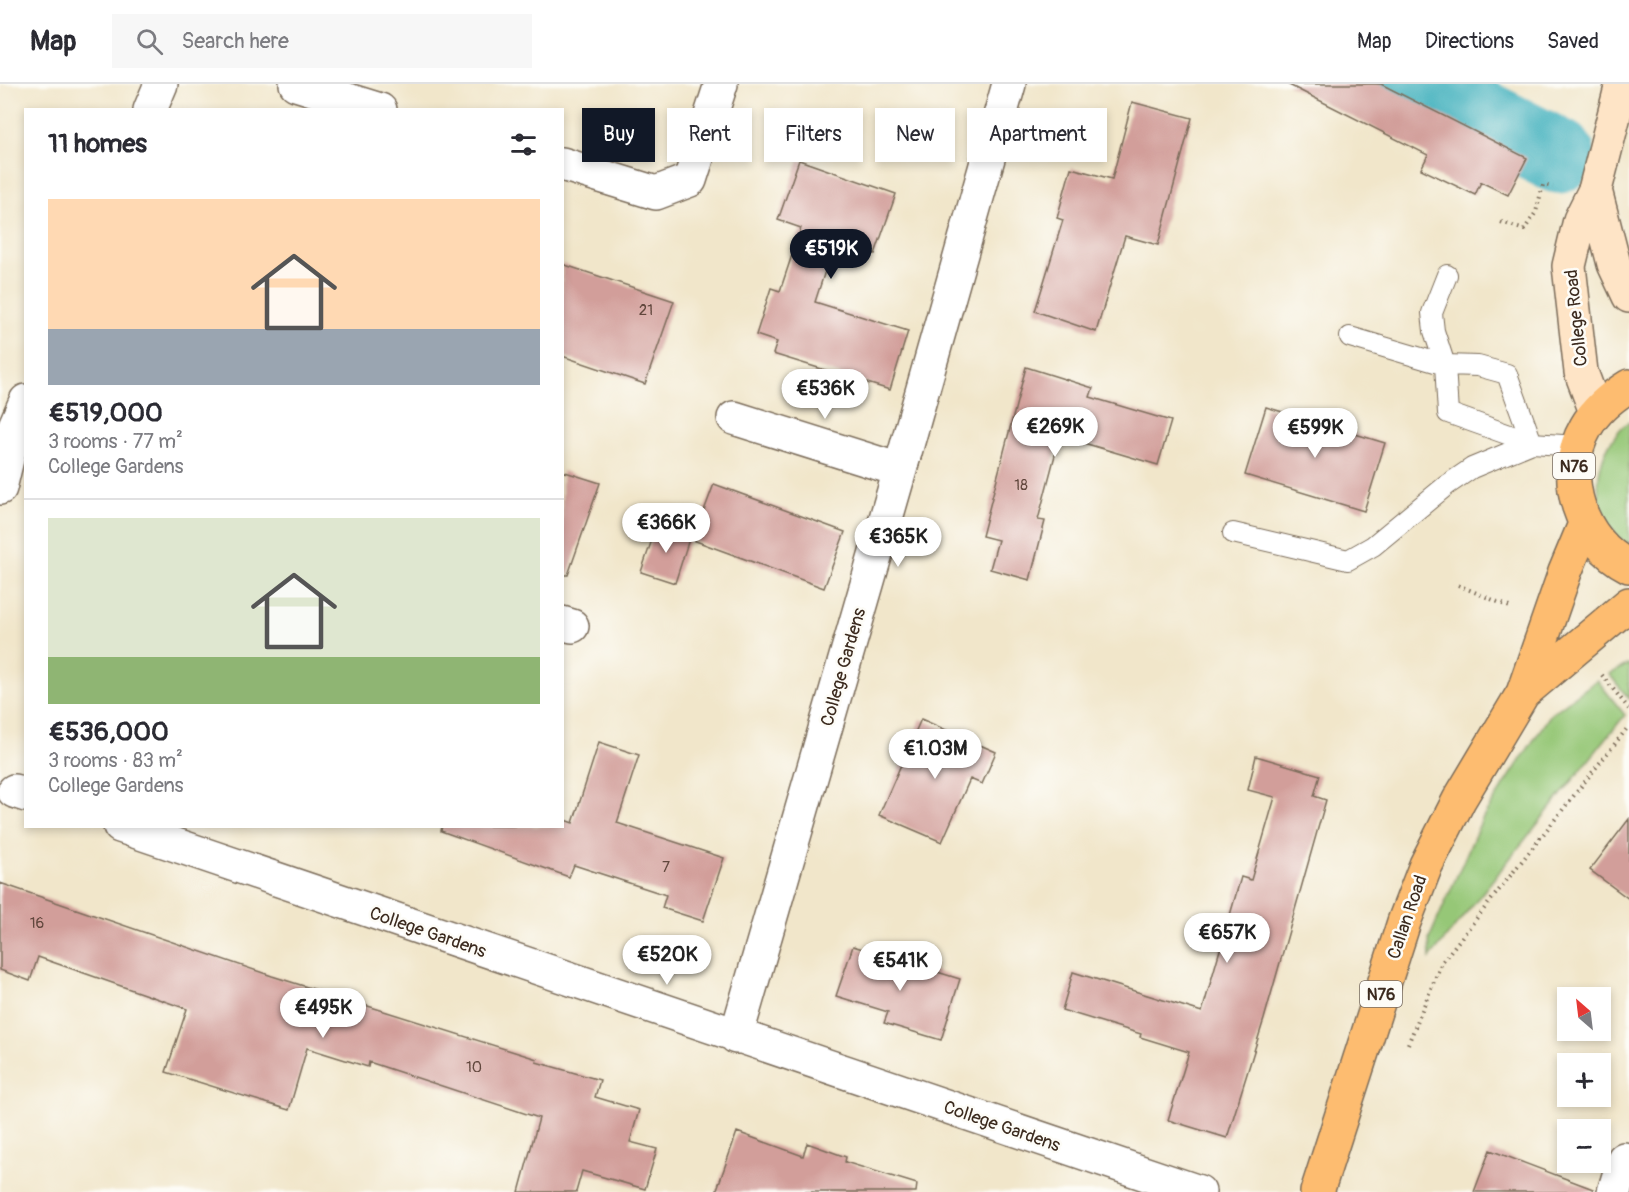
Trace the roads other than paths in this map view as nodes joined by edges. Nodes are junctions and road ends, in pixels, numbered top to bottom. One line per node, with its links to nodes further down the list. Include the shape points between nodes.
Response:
1 (161, 84): 6 (street)
2 (296, 84): 7 (street)
3 (721, 84): 8 (street, via 690,180 656,193)
4 (1009, 84): 21 (street, College Gardens)
5 (1622, 84): 9 (main road, College Road)
6 (151, 108)
7 (374, 108)
8 (564, 165)
9 (1595, 190): 11 (main road, College Road, via 1614,264); 16 (main road, College Road, via 1580,220 1569,266 1581,372)
10 (1447, 275): 13 (lane, via 1432,313)
11 (1629, 296)
12 (1350, 337): 13 (lane)
13 (1445, 365): 19 (lane, via 1478,366 1507,374); 19 (lane, via 1448,413)
14 (1629, 386): 16 (main road, N76)
15 (24, 405): 18 (street)
16 (1596, 412): 20 (main road, N76)
17 (734, 418): 21 (street)
18 (12, 443): 22 (street)
19 (1532, 443): 20 (lane); 24 (lane, via 1472,468 1373,546 1348,560)
20 (1578, 446): 23 (main road, N76, via 1574,483)
21 (900, 470): 29 (street, College Gardens)
22 (0, 488)
23 (1585, 524): 25 (main road, N76, via 1600,545); 27 (main road, Callan Road / N76)
24 (1233, 533)
25 (1629, 566)
26 (1629, 604): 27 (main road, Callan Road / N76)
27 (1523, 693): 32 (main road, Callan Road / N76, via 1459,800 1426,865)
28 (126, 828): 29 (street, College Gardens)
29 (736, 1037): 31 (street, College Gardens)
30 (1624, 1159): 33 (street)
31 (1199, 1192)
32 (1317, 1192)
33 (1614, 1192)

